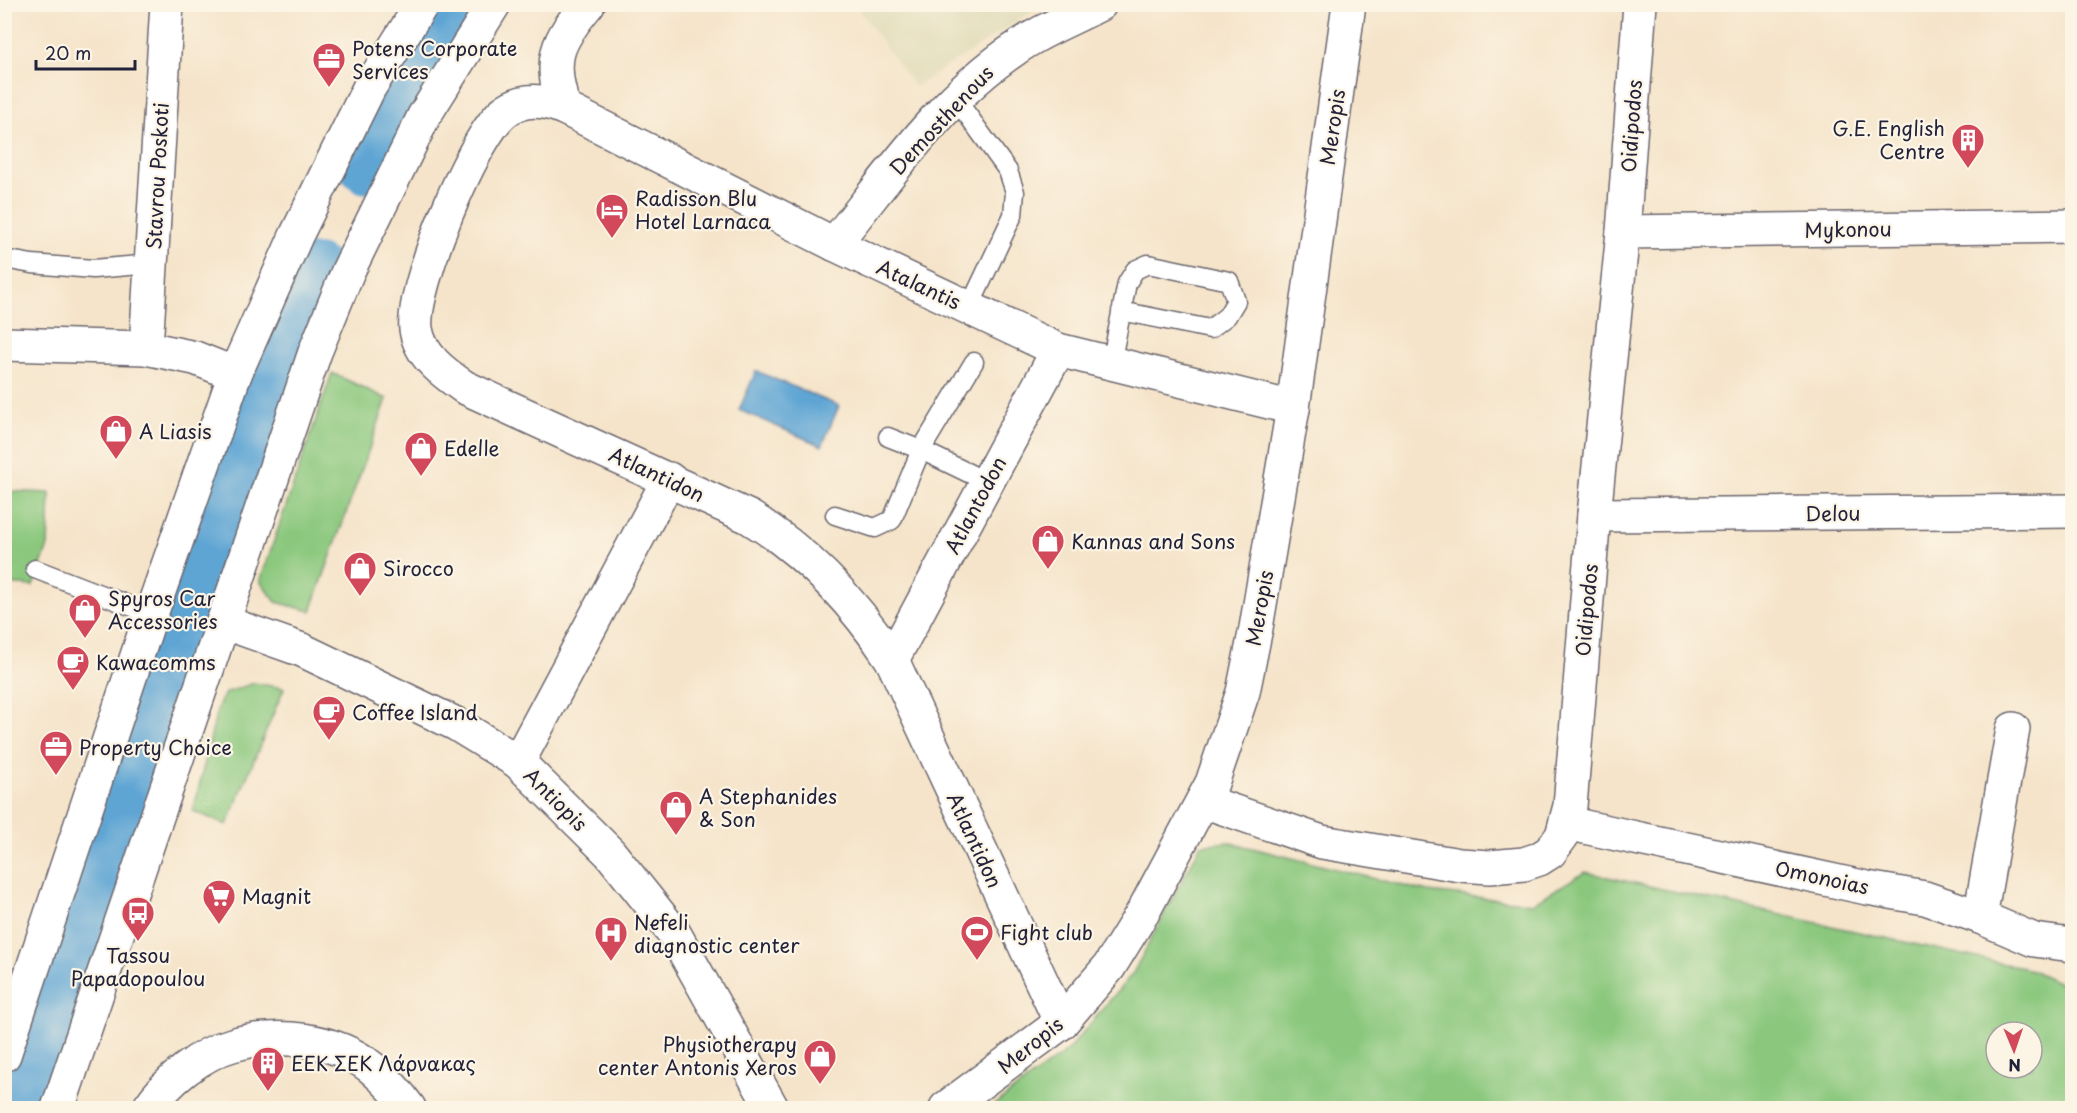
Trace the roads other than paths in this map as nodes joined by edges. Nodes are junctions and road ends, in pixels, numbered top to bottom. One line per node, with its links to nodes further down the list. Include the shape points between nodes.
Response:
1 (167, 4): 14 (street, Stavrou Poskoti)
2 (422, 4): 22 (street, via 369,88 296,236)
3 (494, 4): 33 (street, via 424,116 348,271 315,352)
4 (588, 4): 9 (street, via 559,47 555,67)
5 (1349, 4): 23 (street, Meropis)
6 (1640, 4): 11 (street, Oidipodos)
7 (1088, 8): 8 (street, Demosthenous, via 1016,48 990,66)
8 (956, 99): 12 (street, Demosthenous, via 920,136); 15 (lane, via 1008,171 1015,192 1013,215)
9 (564, 108): 12 (street, Atalantis); 26 (street, Atlantidon, via 546,100 518,104 490,126 469,164 430,256 419,293 416,330 421,346 435,364 464,387)
10 (2073, 226): 11 (street, Mykonou)
11 (1623, 232): 30 (street, Oidipodos)
12 (834, 244): 15 (street, Atalantis)
13 (4, 259): 14 (lane, via 93,269)
14 (152, 264): 18 (street, Stavrou Poskoti)
15 (969, 308): 19 (street, Atalantis)
16 (1121, 311): 16 (lane, via 1127,282 1135,270 1148,264 1229,281 1236,301 1227,316 1210,329); 21 (lane)
17 (4, 344): 18 (street)
18 (146, 348): 22 (street, via 195,358)
19 (1058, 351): 21 (street, Atalantis); 27 (street, Atlantodon)
20 (974, 362): 25 (lane)
21 (1111, 364): 23 (street, Atalantis)
22 (235, 374): 32 (street)
23 (1293, 408): 37 (street, Meropis, via 1243,692)
24 (888, 437): 25 (lane)
25 (921, 450): 27 (lane); 29 (lane, via 891,520 875,528)
26 (669, 479): 34 (street, Atlantidon, via 749,517 804,555 856,610); 36 (street)
27 (987, 482): 34 (street, Atlantodon)
28 (2073, 511): 30 (street, Delou)
29 (835, 515)
30 (1594, 515): 38 (street, Oidipodos)
31 (35, 569): 32 (lane)
32 (151, 614): 42 (street)
33 (223, 622): 36 (street, Antiopis, via 302,650 456,724); 43 (street)
34 (892, 660): 41 (street, Atlantidon)
35 (2013, 729): 39 (street)
36 (518, 762): 46 (street, Antiopis, via 610,853 674,933)
37 (1203, 801): 38 (street, Oidipodos, via 1322,842 1490,867 1510,867 1539,859 1562,836); 41 (street, Meropis, via 1125,943)
38 (1566, 823): 39 (street, Omonoias, via 1898,892)
39 (1980, 917): 40 (street, Omonoias, via 2034,940)
40 (2073, 945)
41 (1061, 1023): 47 (street, Meropis)
42 (4, 1055)
43 (58, 1108)
44 (149, 1108): 45 (street, via 165,1088 211,1054 230,1045 278,1038 304,1040 351,1056 370,1067)
45 (409, 1108)
46 (772, 1108)
47 (946, 1108)

